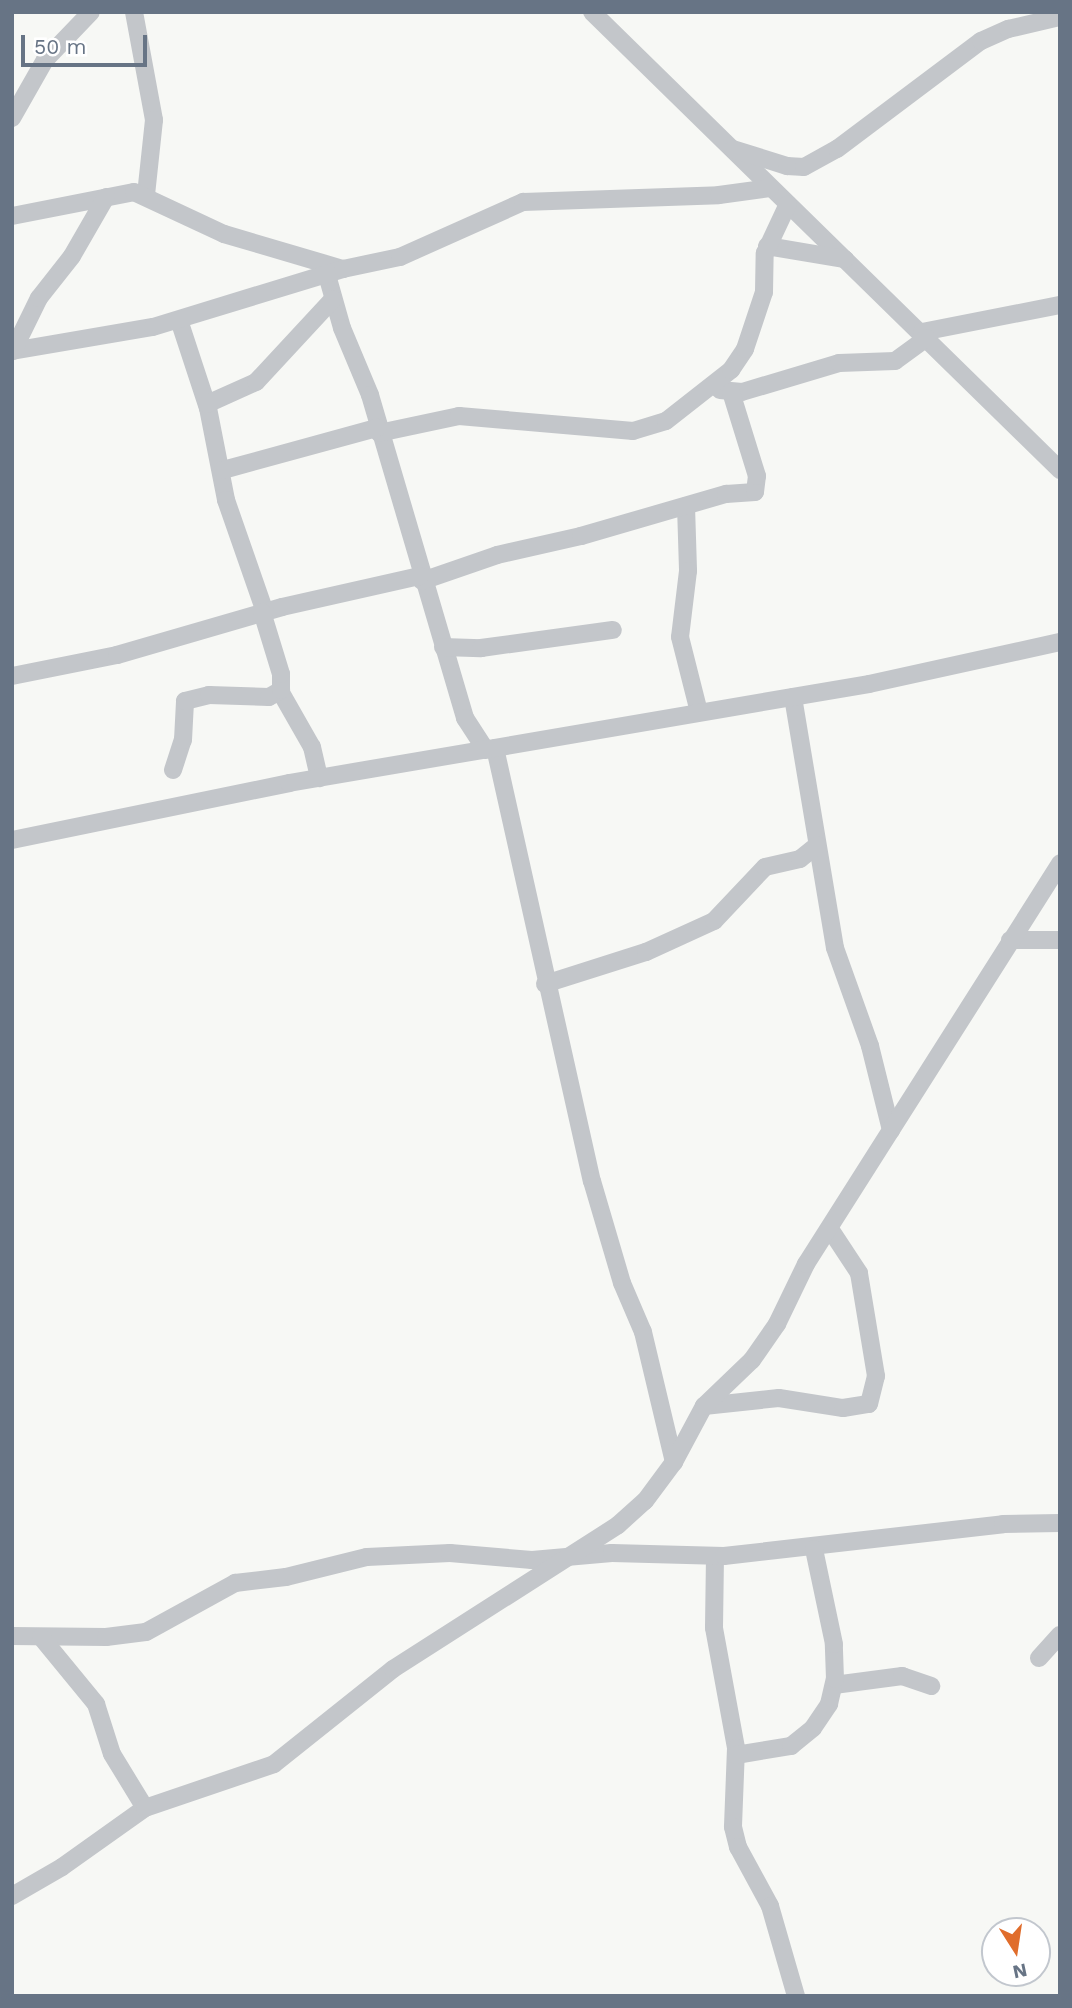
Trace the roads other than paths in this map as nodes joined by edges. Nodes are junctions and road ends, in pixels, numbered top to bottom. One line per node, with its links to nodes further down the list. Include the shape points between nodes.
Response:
1 (91, 12): 5 (street, via 45,60)
2 (134, 12): 8 (street, via 154,120)
3 (592, 12): 6 (street)
4 (1060, 17): 6 (street, via 981,41 837,149 804,167)
5 (12, 118)
6 (729, 147): 7 (street)
7 (770, 188): 10 (street); 14 (street, via 719,195 523,202 400,257)
8 (146, 195): 9 (street, via 134,192); 14 (street, via 224,234)
9 (106, 197): 11 (street); 19 (street, via 77,249 39,298)
10 (788, 204): 12 (street); 13 (street)
11 (12, 216)
12 (767, 246): 13 (street); 20 (street, via 755,326 731,370)
13 (845, 258): 18 (street)
14 (335, 272): 15 (street); 17 (street)
15 (333, 299): 22 (street, via 256,382); 23 (street, via 370,395)
16 (1060, 305): 18 (street)
17 (179, 320): 19 (street); 22 (street)
18 (924, 335): 21 (street, via 895,361 839,363); 25 (street)
19 (13, 351)
20 (708, 388): 21 (street); 23 (street, via 666,421 633,431 459,416)
21 (732, 392): 26 (street, via 757,490)
22 (207, 404): 24 (street)
23 (378, 430): 24 (street); 27 (street)
24 (223, 470): 28 (street, via 226,500)
25 (1060, 470)
26 (686, 506): 27 (street); 35 (street, via 688,570 680,638)
27 (421, 579): 28 (street); 31 (street)
28 (264, 612): 32 (street, via 117,655); 33 (street, via 281,674)
29 (613, 629): 31 (street, via 481,648)
30 (1060, 642): 34 (street)
31 (443, 647): 36 (street, via 470,732)
32 (12, 676)
33 (279, 691): 37 (street, via 269,697 209,695 185,701 183,740); 38 (street, via 312,747)
34 (793, 697): 35 (street); 40 (street)
35 (699, 712): 36 (street)
36 (490, 749): 38 (street); 44 (street)
37 (173, 769)
38 (319, 778): 39 (street)
39 (13, 839)
40 (817, 845): 44 (street, via 800,859 765,867 714,921 646,952); 45 (street, via 835,948 870,1046)
41 (1060, 863): 42 (street)
42 (1010, 940): 43 (street); 45 (street)
43 (1060, 940)
44 (545, 984): 48 (street, via 600,1210 643,1332)
45 (891, 1130): 46 (street)
46 (830, 1229): 47 (street, via 764,1344); 47 (street, via 859,1273 876,1376 869,1404 843,1408 779,1398)
47 (704, 1406): 48 (street)
48 (674, 1462): 52 (street, via 645,1501 618,1524)
49 (1060, 1522): 50 (street, via 896,1536)
50 (814, 1549): 51 (street); 57 (street, via 834,1644)
51 (715, 1556): 52 (street, via 612,1553); 59 (street, via 714,1628)
52 (560, 1559): 55 (street, via 450,1553 367,1557 286,1577 235,1583 146,1632); 60 (street, via 393,1669 274,1764)
53 (12, 1636): 55 (street)
54 (1060, 1636): 56 (street)
55 (41, 1637): 60 (street, via 96,1704 112,1754)
56 (1038, 1658)
57 (834, 1685): 58 (street, via 902,1676); 59 (street, via 829,1704 803,1738 772,1751)
58 (932, 1686)
59 (736, 1755): 62 (street, via 735,1837 770,1906)
60 (145, 1808): 61 (street)
61 (12, 1896)
62 (796, 1996)

